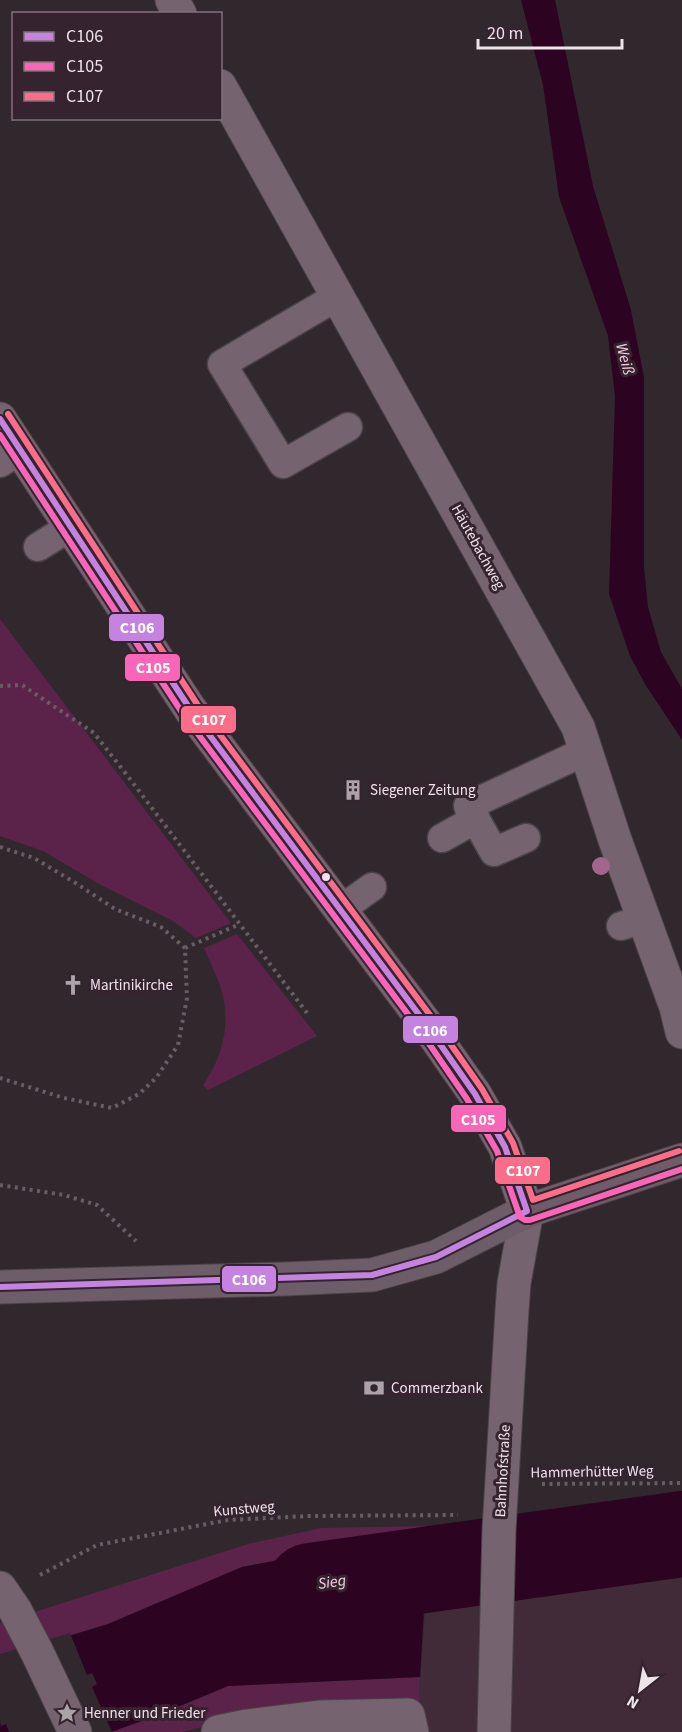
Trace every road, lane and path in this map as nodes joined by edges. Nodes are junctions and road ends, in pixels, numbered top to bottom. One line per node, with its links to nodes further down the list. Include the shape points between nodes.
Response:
1 (222, 90): 2 (street, Häutebachweg)
2 (338, 296): 4 (lane, via 222,364 283,464); 9 (street, Häutebachweg, via 578,727)
3 (0, 419): 5 (street)
4 (348, 427)
5 (10, 456): 6 (street)
6 (70, 527): 7 (lane); 15 (street, via 190,709)
7 (38, 547)
8 (0, 686): 16 (path, via 22,686 94,733)
9 (586, 751): 10 (lane, via 468,806); 19 (street, Häutebachweg, via 632,923 676,1007)
10 (476, 819): 11 (lane); 12 (lane, via 494,852)
11 (442, 838)
12 (526, 838)
13 (0, 847): 17 (path, via 34,858 115,909 161,927)
14 (372, 887): 15 (lane)
15 (340, 910): 24 (street, via 475,1094 505,1147)
16 (240, 924): 17 (path); 18 (path)
17 (185, 948): 20 (path, via 187,998 178,1045 140,1094 112,1108)
18 (307, 1013)
19 (682, 1032)
20 (0, 1078)
21 (682, 1160): 24 (main road)
22 (0, 1185): 23 (path, via 64,1195)
23 (97, 1205)
24 (527, 1211): 25 (main road, via 436,1257 372,1275); 27 (street, Bahnhofstraße, via 514,1282)
25 (0, 1287)
26 (682, 1483): 27 (path, Hammerhütter Weg)
27 (501, 1510): 28 (path, Kunstweg, via 228,1520 96,1545); 29 (street, Bahnhofstraße)
28 (6, 1598): 30 (street)
29 (495, 1722)
30 (75, 1732)
31 (218, 1732): 32 (street, via 319,1717 408,1715)
32 (412, 1732)

